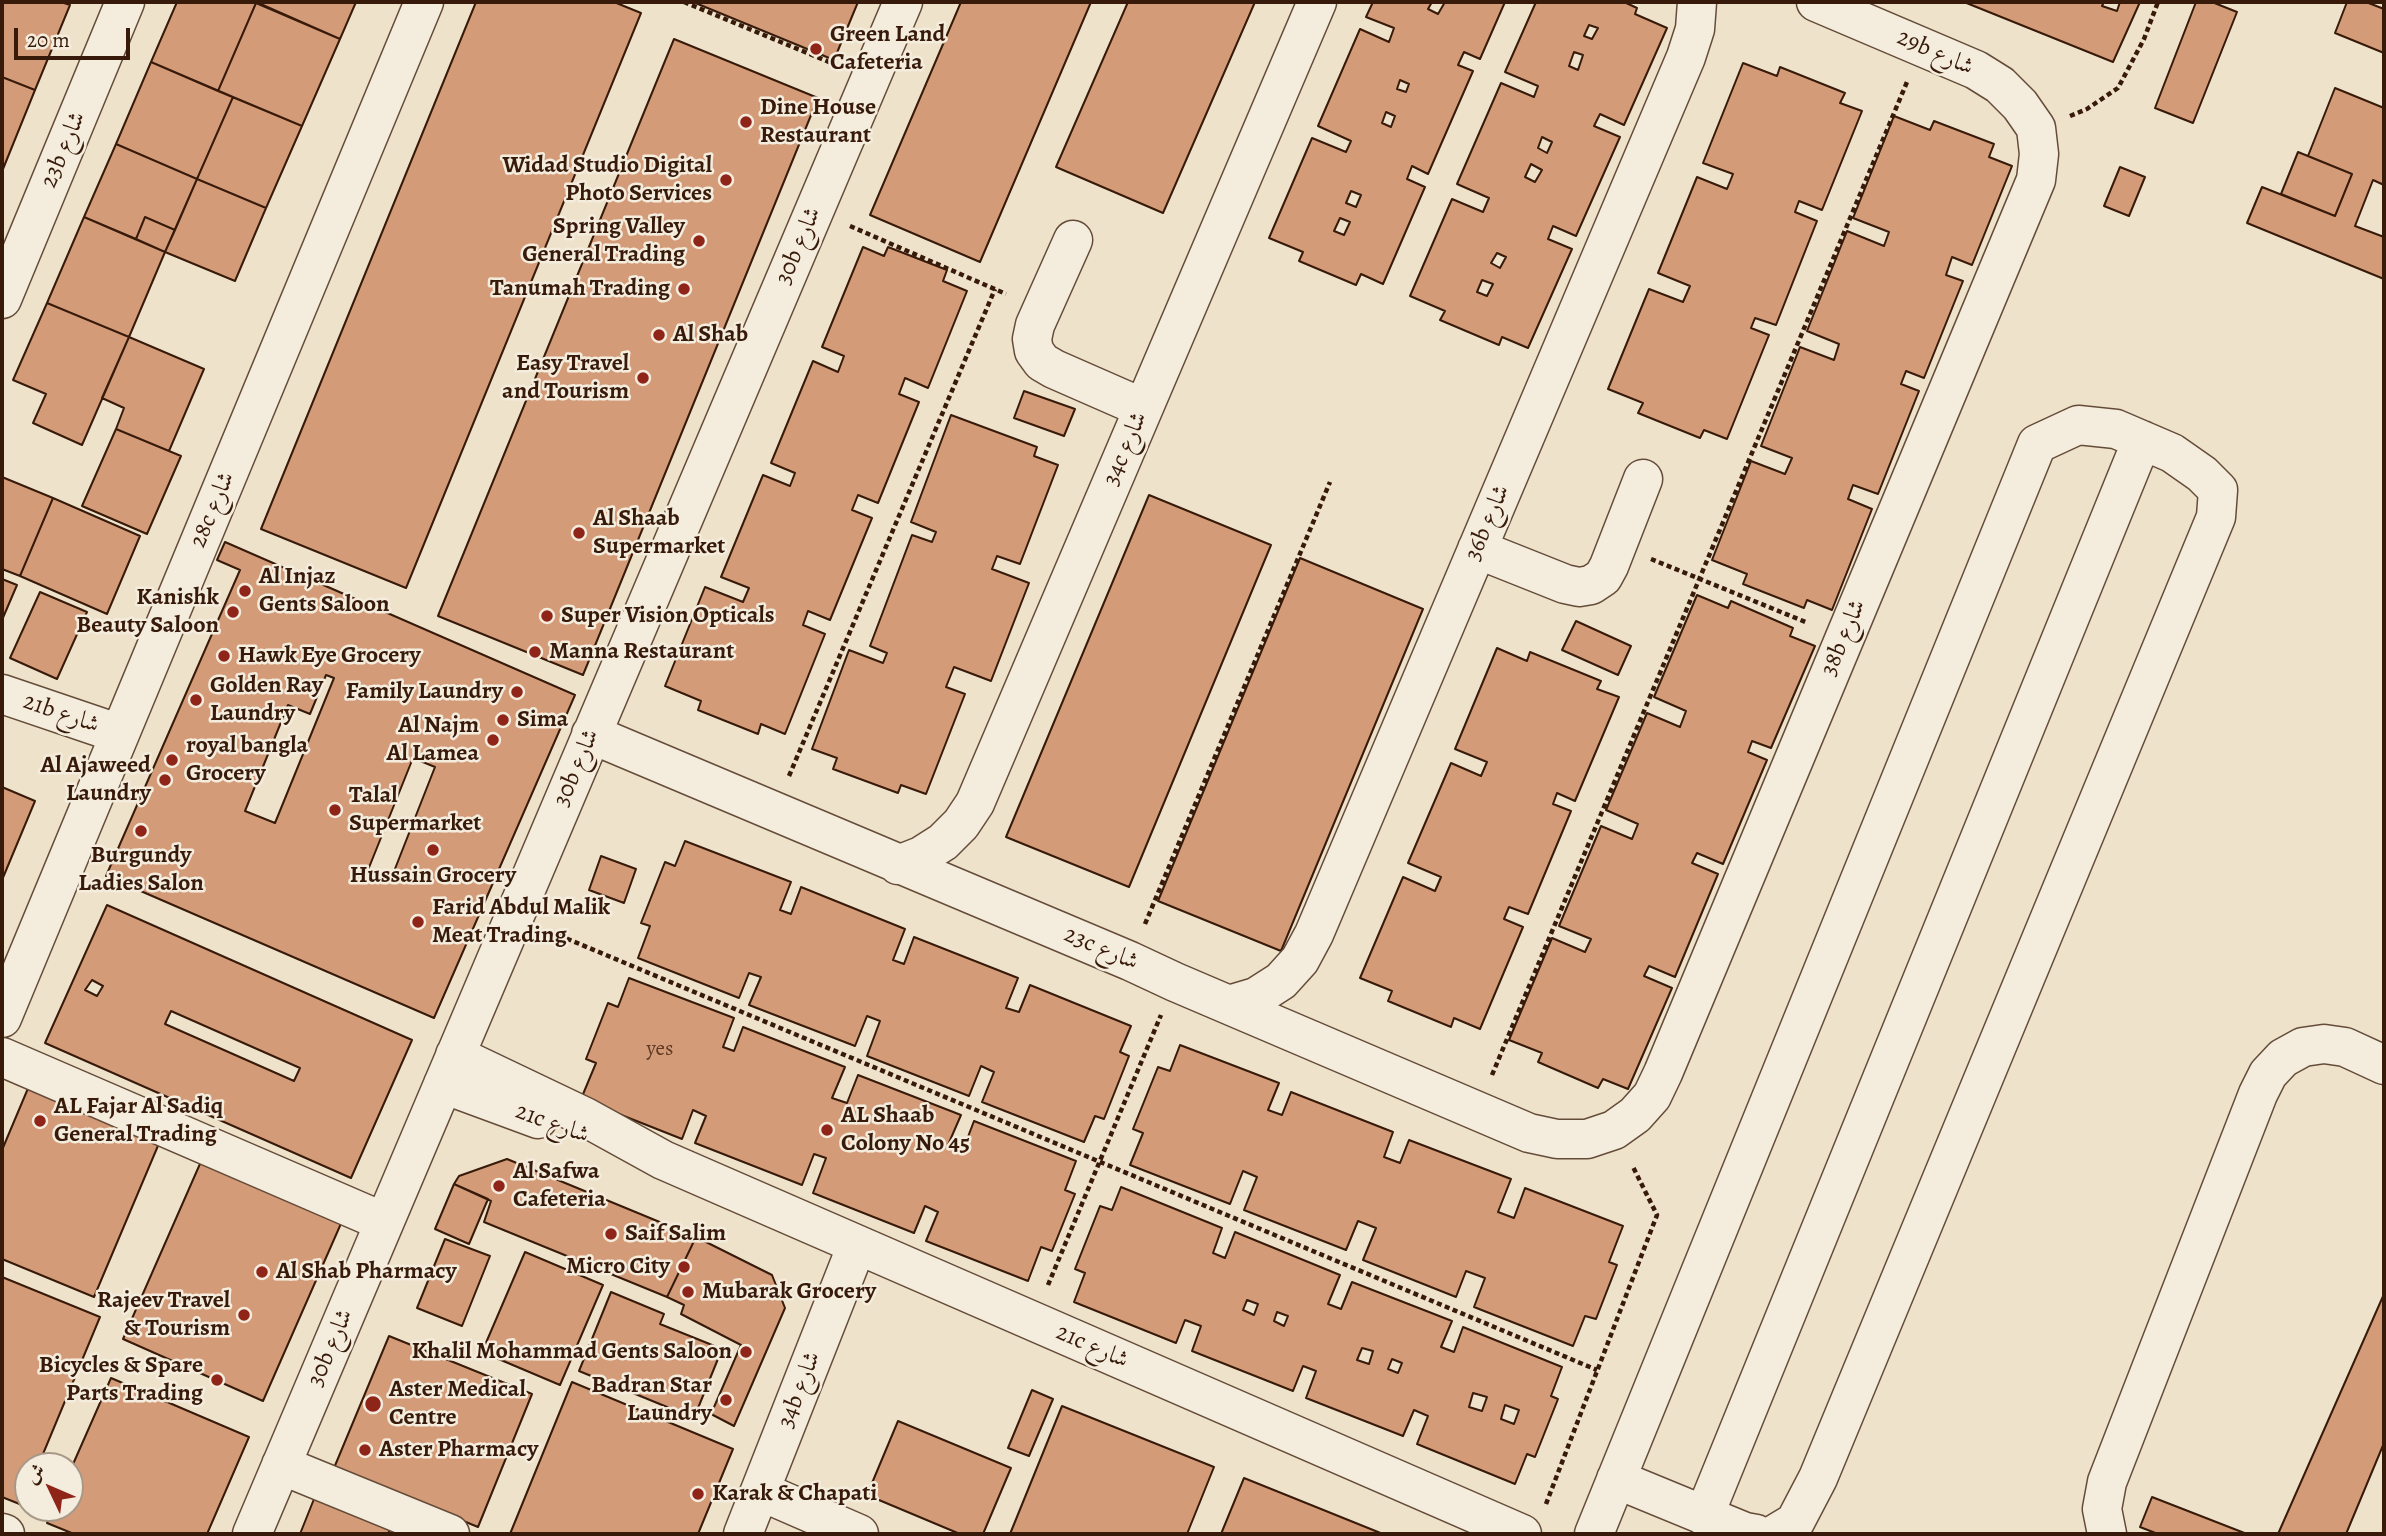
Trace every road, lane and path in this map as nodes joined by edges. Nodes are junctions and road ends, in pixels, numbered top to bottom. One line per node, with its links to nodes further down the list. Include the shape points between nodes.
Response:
1 (125, 2): 15 (street, 23b شارع)
2 (424, 2): 28 (street, 28c شارع)
3 (684, 2): 10 (path)
4 (903, 2): 10 (street, 30b شارع)
5 (1317, 2): 17 (street, 34c شارع)
6 (1697, 2): 22 (street, 36b شارع, via 1686,57)
7 (1816, 2): 9 (street, 29b شارع)
8 (2158, 2): 11 (path, via 2118,88 2087,109)
9 (1922, 47): 11 (street, 29b شارع, via 1976,69 2000,85); 23 (path)
10 (870, 79): 12 (street, 30b شارع)
11 (2036, 128): 24 (street, 38b شارع, via 2039,154 2027,204)
12 (814, 210): 14 (path); 27 (street, 30b شارع)
13 (1073, 240): 16 (street)
14 (995, 289): 16 (path); 29 (path)
15 (2, 299)
16 (1042, 310): 17 (street, via 1032,339 1042,362)
17 (1143, 408): 30 (street, 34c شارع, via 975,803 943,842)
18 (2142, 440): 47 (street, via 2116,429 2078,425 2037,444); 49 (street); 57 (street, via 2202,474 2218,491 2216,517 1818,1478 1795,1522)
19 (1643, 479): 21 (street)
20 (1330, 482): 32 (path)
21 (1618, 545): 22 (street, via 1602,577 1578,587); 23 (path)
22 (1477, 549): 34 (street, 36b شارع, via 1300,960 1281,981 1256,997)
23 (1699, 579): 24 (path); 39 (path)
24 (1844, 638): 40 (street, 38b شارع, via 1663,1073 1652,1096)
25 (2, 694): 28 (street, 21b شارع)
26 (2, 713): 28 (street, 21b شارع)
27 (591, 734): 29 (street, 23c شارع); 31 (street, 30b شارع)
28 (114, 748): 35 (street, 28c شارع)
29 (774, 812): 30 (street, 23c شارع)
30 (898, 865): 32 (street, 23c شارع)
31 (514, 916): 38 (street, 30b شارع); 41 (path)
32 (1130, 961): 33 (street, 23c شارع)
33 (1175, 982): 34 (street, 23c شارع); 41 (path)
34 (1228, 1005): 39 (street, 23c شارع)
35 (2, 1018)
36 (2, 1057): 42 (street)
37 (2384, 1065): 58 (street, via 2345,1047 2324,1044 2303,1047 2283,1058 2268,1074 2107,1482 2102,1508)
38 (449, 1070): 42 (street, 30b شارع); 43 (street, 21c شارع, via 585,1117 663,1160)
39 (1477, 1112): 40 (street, 23c شارع, via 1557,1139 1587,1139)
40 (1614, 1130): 45 (path, via 1657,1214)
41 (1099, 1161): 44 (path); 45 (path)
42 (384, 1222): 46 (street, 30b شارع)
43 (857, 1245): 44 (street, 21c شارع); 48 (street, 34b شارع)
44 (1033, 1321): 50 (street, 21c شارع)
45 (1597, 1370): 50 (path)
46 (281, 1465): 51 (street, 30b شارع); 52 (street)
47 (1616, 1479): 49 (street); 55 (street)
48 (760, 1491): 53 (street, 34b شارع); 54 (street)
49 (1704, 1516): 56 (street)
50 (1533, 1522)
51 (252, 1534)
52 (450, 1534)
53 (743, 1534)
54 (859, 1534)
55 (1594, 1534)
56 (1756, 1534)
57 (1775, 1534)
58 (2107, 1534)

